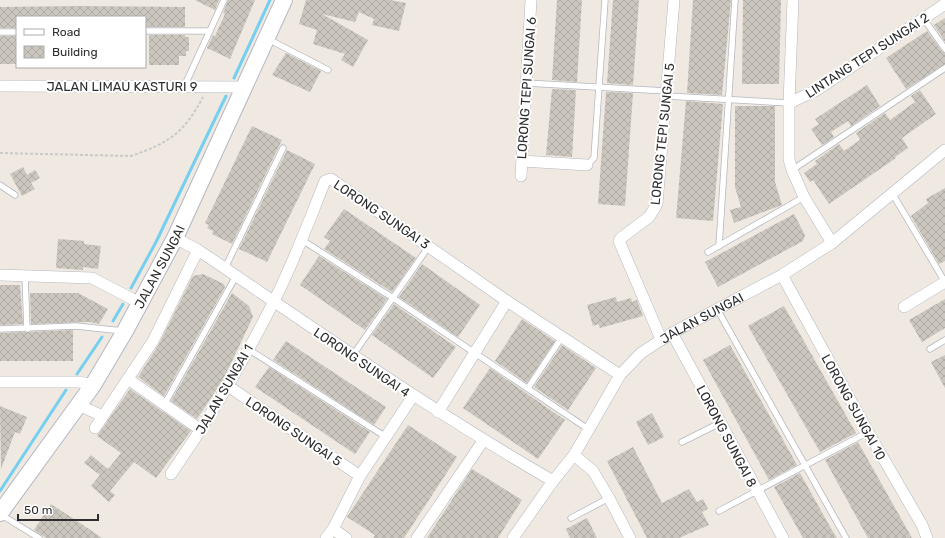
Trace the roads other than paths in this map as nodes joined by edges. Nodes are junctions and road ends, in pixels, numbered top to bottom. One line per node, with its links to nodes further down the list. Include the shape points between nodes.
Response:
1 (224, 0): 10 (lane)
2 (284, 0): 14 (street, JALAN SUNGAI)
3 (532, 0): 18 (street, LORONG TEPI SUNGAI 6)
4 (605, 0): 20 (lane)
5 (674, 0): 23 (street, LORONG TEPI SUNGAI 5)
6 (735, 0): 24 (lane)
7 (794, 0): 25 (street)
8 (945, 4): 9 (street, LINTANG TEPI SUNGAI 2)
9 (924, 18): 15 (lane); 25 (street, LINTANG TEPI SUNGAI 2, via 817,90)
10 (210, 31): 13 (lane); 21 (lane)
11 (0, 32): 12 (lane)
12 (16, 32)
13 (146, 32)
14 (266, 38): 17 (lane); 22 (street, JALAN SUNGAI)
15 (945, 48)
16 (945, 68): 30 (lane)
17 (328, 70)
18 (526, 83): 20 (lane); 28 (street, LORONG TEPI SUNGAI 6)
19 (0, 86): 21 (street, JALAN LIMAU KASTURI 9)
20 (599, 86): 23 (lane); 29 (lane, via 594,158)
21 (184, 87): 22 (street, JALAN LIMAU KASTURI 9)
22 (244, 87): 36 (street, JALAN SUNGAI)
23 (666, 93): 24 (lane); 60 (street, LORONG TEPI SUNGAI 5, via 657,204 649,218 619,241)
24 (728, 100): 25 (lane); 40 (lane)
25 (789, 103): 30 (street, via 789,159)
26 (283, 148): 43 (lane)
27 (945, 150): 33 (street, JALAN SUNGAI)
28 (522, 160): 29 (street); 31 (street, LORONG TEPI SUNGAI 6)
29 (588, 165)
30 (792, 170): 35 (street)
31 (521, 176)
32 (0, 185): 34 (lane)
33 (892, 193): 38 (street, JALAN SUNGAI); 48 (lane)
34 (15, 196)
35 (804, 196): 38 (street); 40 (lane)
36 (175, 238): 41 (street, LORONG SUNGAI 4); 52 (street, JALAN SUNGAI)
37 (302, 240): 39 (street, LORONG SUNGAI 3, via 325,180 331,179); 49 (lane); 51 (street, LORONG SUNGAI 3)
38 (832, 243): 46 (street, JALAN SUNGAI)
39 (430, 246): 49 (lane); 50 (street, LORONG SUNGAI 3)
40 (720, 246): 42 (lane)
41 (198, 250): 43 (street, LORONG SUNGAI 4); 67 (street, via 153,341)
42 (708, 252)
43 (225, 268): 47 (street, LORONG SUNGAI 4)
44 (0, 275): 45 (street)
45 (25, 275): 52 (street, via 92,278); 56 (lane)
46 (782, 275): 54 (street, JALAN SUNGAI); 81 (street, LORONG SUNGAI 10)
47 (236, 276): 51 (street, LORONG SUNGAI 4); 74 (lane)
48 (945, 282): 53 (street)
49 (393, 298): 64 (lane); 65 (lane)
50 (507, 301): 59 (street, LORONG SUNGAI 3); 64 (street)
51 (274, 302): 62 (street, JALAN SUNGAI 1); 65 (street, LORONG SUNGAI 4)
52 (140, 303): 57 (street, JALAN SUNGAI)
53 (904, 306)
54 (717, 309): 58 (street, JALAN SUNGAI); 86 (lane)
55 (0, 329): 56 (lane)
56 (27, 329): 57 (lane, via 76,326)
57 (125, 331): 69 (street, JALAN SUNGAI)
58 (672, 333): 60 (street, JALAN SUNGAI); 77 (street, LORONG SUNGAI 8)
59 (562, 337): 66 (street, LORONG SUNGAI 3); 71 (lane)
60 (661, 339): 66 (street, JALAN SUNGAI, via 640,354)
61 (945, 340): 63 (lane)
62 (248, 349): 70 (street, JALAN SUNGAI 1); 82 (lane)
63 (930, 349)
64 (474, 353): 71 (lane); 75 (street)
65 (353, 355): 72 (street, LORONG SUNGAI 4)
66 (620, 375): 79 (street, JALAN SUNGAI)
67 (128, 379): 74 (street); 76 (street)
68 (0, 382): 69 (street, via 79,382)
69 (93, 385): 73 (street, JALAN SUNGAI)
70 (228, 386): 80 (street, JALAN SUNGAI 1); 88 (street, LORONG SUNGAI 5)
71 (528, 388): 79 (lane)
72 (413, 396): 75 (street, LORONG SUNGAI 4); 82 (street)
73 (78, 405): 76 (street); 93 (street, JALAN SUNGAI)
74 (164, 405): 80 (street)
75 (438, 412): 83 (street, LORONG SUNGAI 4)
76 (103, 416): 78 (street)
77 (720, 422): 84 (lane); 90 (street, LORONG SUNGAI 8)
78 (95, 428)
79 (588, 429): 85 (street, JALAN SUNGAI)
80 (201, 430): 87 (street, JALAN SUNGAI 1)
81 (868, 432): 86 (lane); 103 (street, LORONG SUNGAI 10)
82 (386, 437): 88 (street)
83 (483, 441): 89 (street, LORONG SUNGAI 4); 98 (street)
84 (682, 442)
85 (574, 455): 89 (street, JALAN SUNGAI); 91 (street, via 591,468)
86 (806, 465): 90 (lane); 102 (lane)
87 (171, 474)
88 (360, 476): 95 (street)
89 (553, 481): 99 (street, JALAN SUNGAI)
90 (758, 491): 92 (lane); 101 (street, LORONG SUNGAI 8)
91 (609, 498): 94 (lane); 100 (street)
92 (720, 511)
93 (0, 513): 96 (lane)
94 (571, 518)
95 (329, 534): 97 (street)
96 (39, 538)
97 (346, 538)
98 (417, 538)
99 (513, 538)
100 (630, 538)
101 (783, 538)
102 (846, 538)
103 (927, 538)

